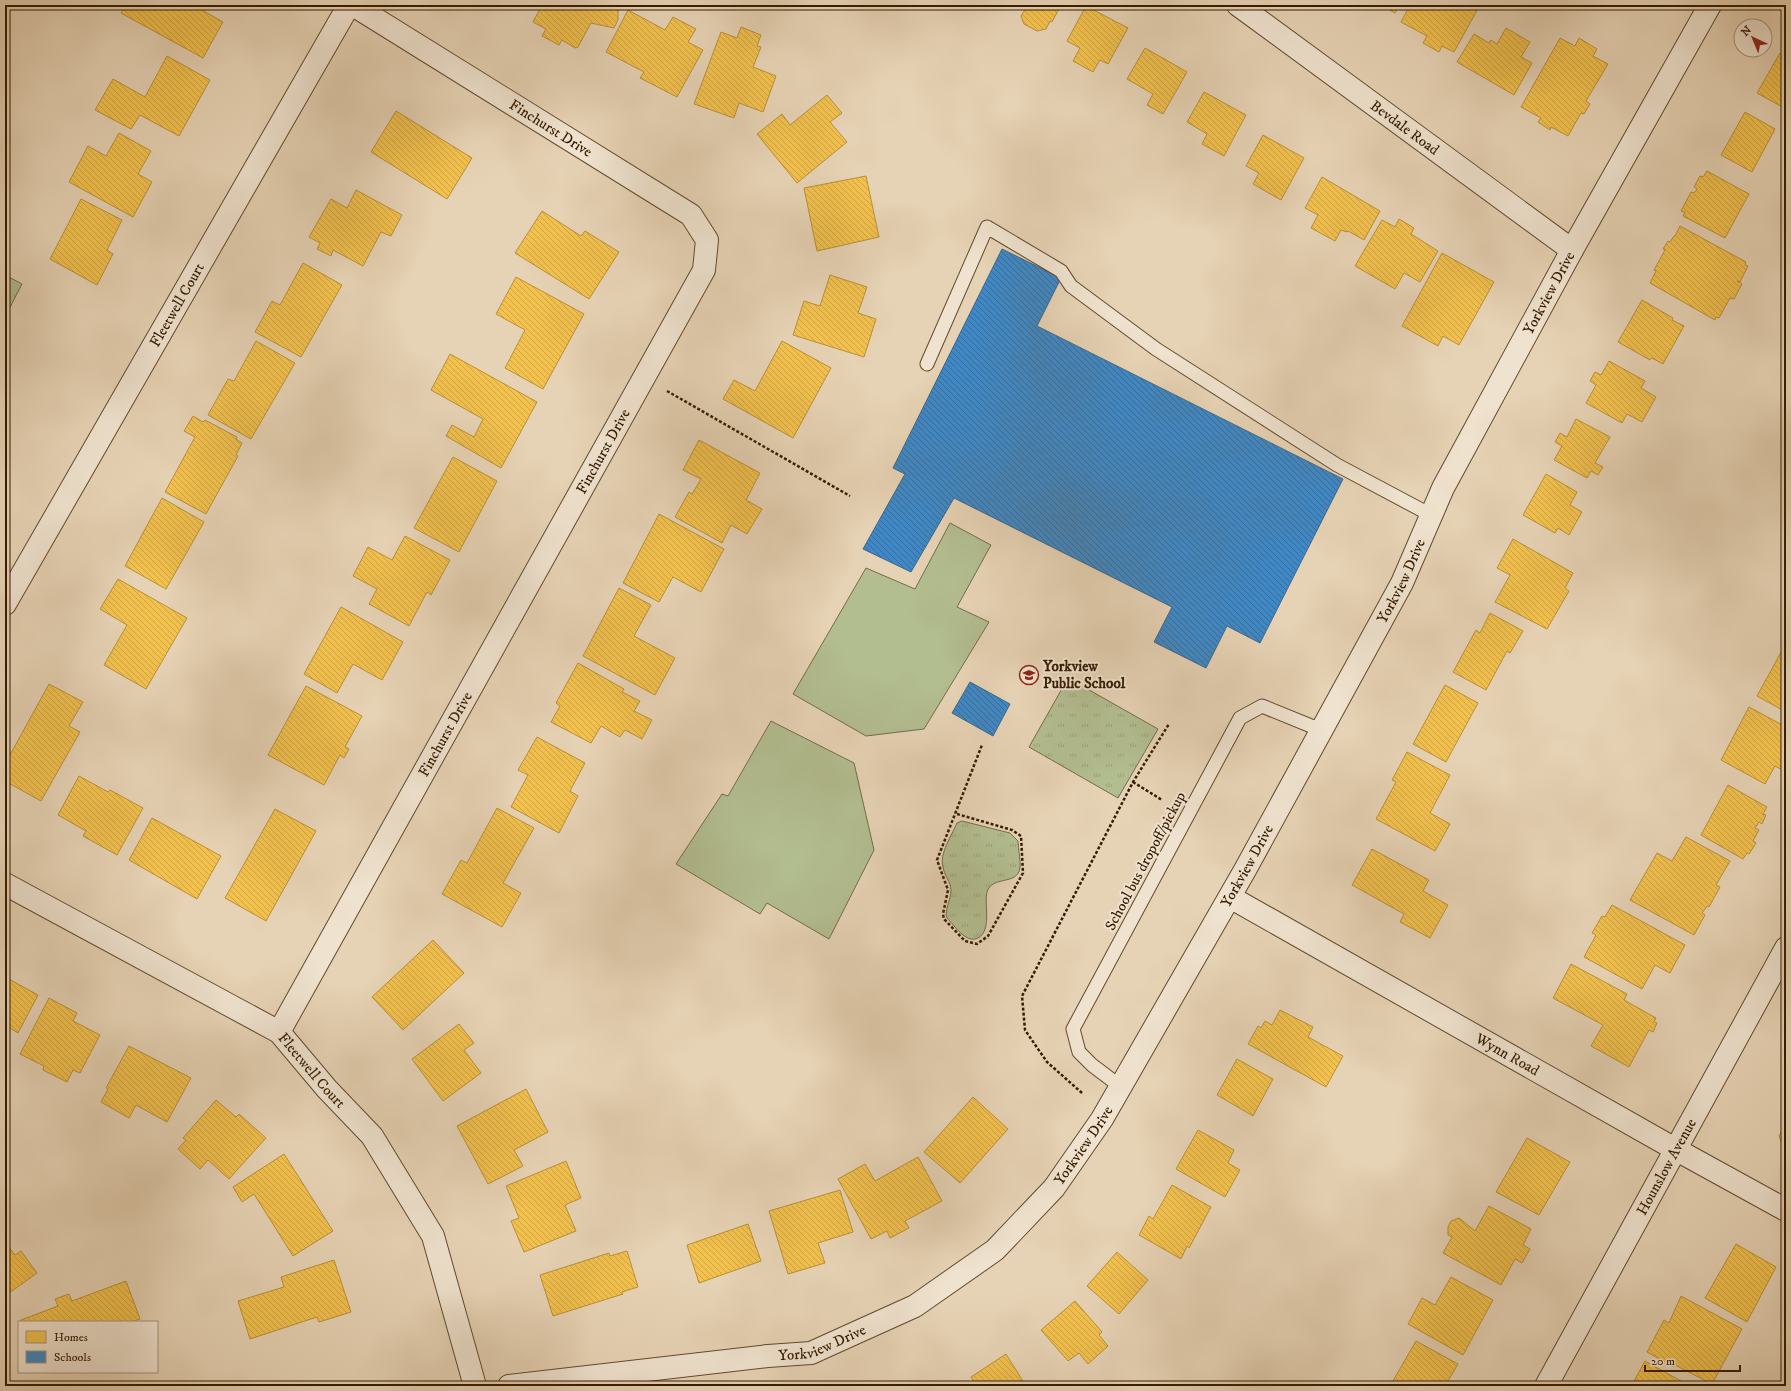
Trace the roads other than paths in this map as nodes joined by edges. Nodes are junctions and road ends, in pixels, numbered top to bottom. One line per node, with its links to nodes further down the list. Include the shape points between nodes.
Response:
1 (349, 5): 8 (street, Fleetwell Court)
2 (353, 5): 13 (street, Finchurst Drive, via 691,215 707,240 704,270)
3 (1238, 5): 5 (street, Bevdale Road)
4 (1710, 5): 5 (street, Yorkview Drive)
5 (1572, 250): 7 (street, Yorkview Drive, via 1443,488)
6 (926, 364): 7 (lane, via 987,227 1062,271 1071,286 1156,349 1337,465)
7 (1431, 516): 9 (street, Yorkview Drive, via 1402,583)
8 (5, 604)
9 (1322, 730): 11 (street, Yorkview Drive); 14 (lane, School bus dropoff/pickup, via 1262,706 1240,718 1073,1029 1079,1052)
10 (5, 884): 13 (street, Fleetwell Court)
11 (1230, 897): 14 (street, Yorkview Drive); 15 (street, Wynn Road)
12 (1786, 948): 15 (street, Hounslow Avenue)
13 (279, 1032): 17 (street, Fleetwell Court, via 327,1089 372,1136 433,1236)
14 (1121, 1087): 18 (street, Yorkview Drive, via 1054,1188 1001,1245 915,1306 811,1353)
15 (1675, 1149): 16 (street, Wynn Road); 19 (street, Hounslow Avenue)
16 (1786, 1210)
17 (475, 1386)
18 (509, 1386)
19 (1546, 1386)

